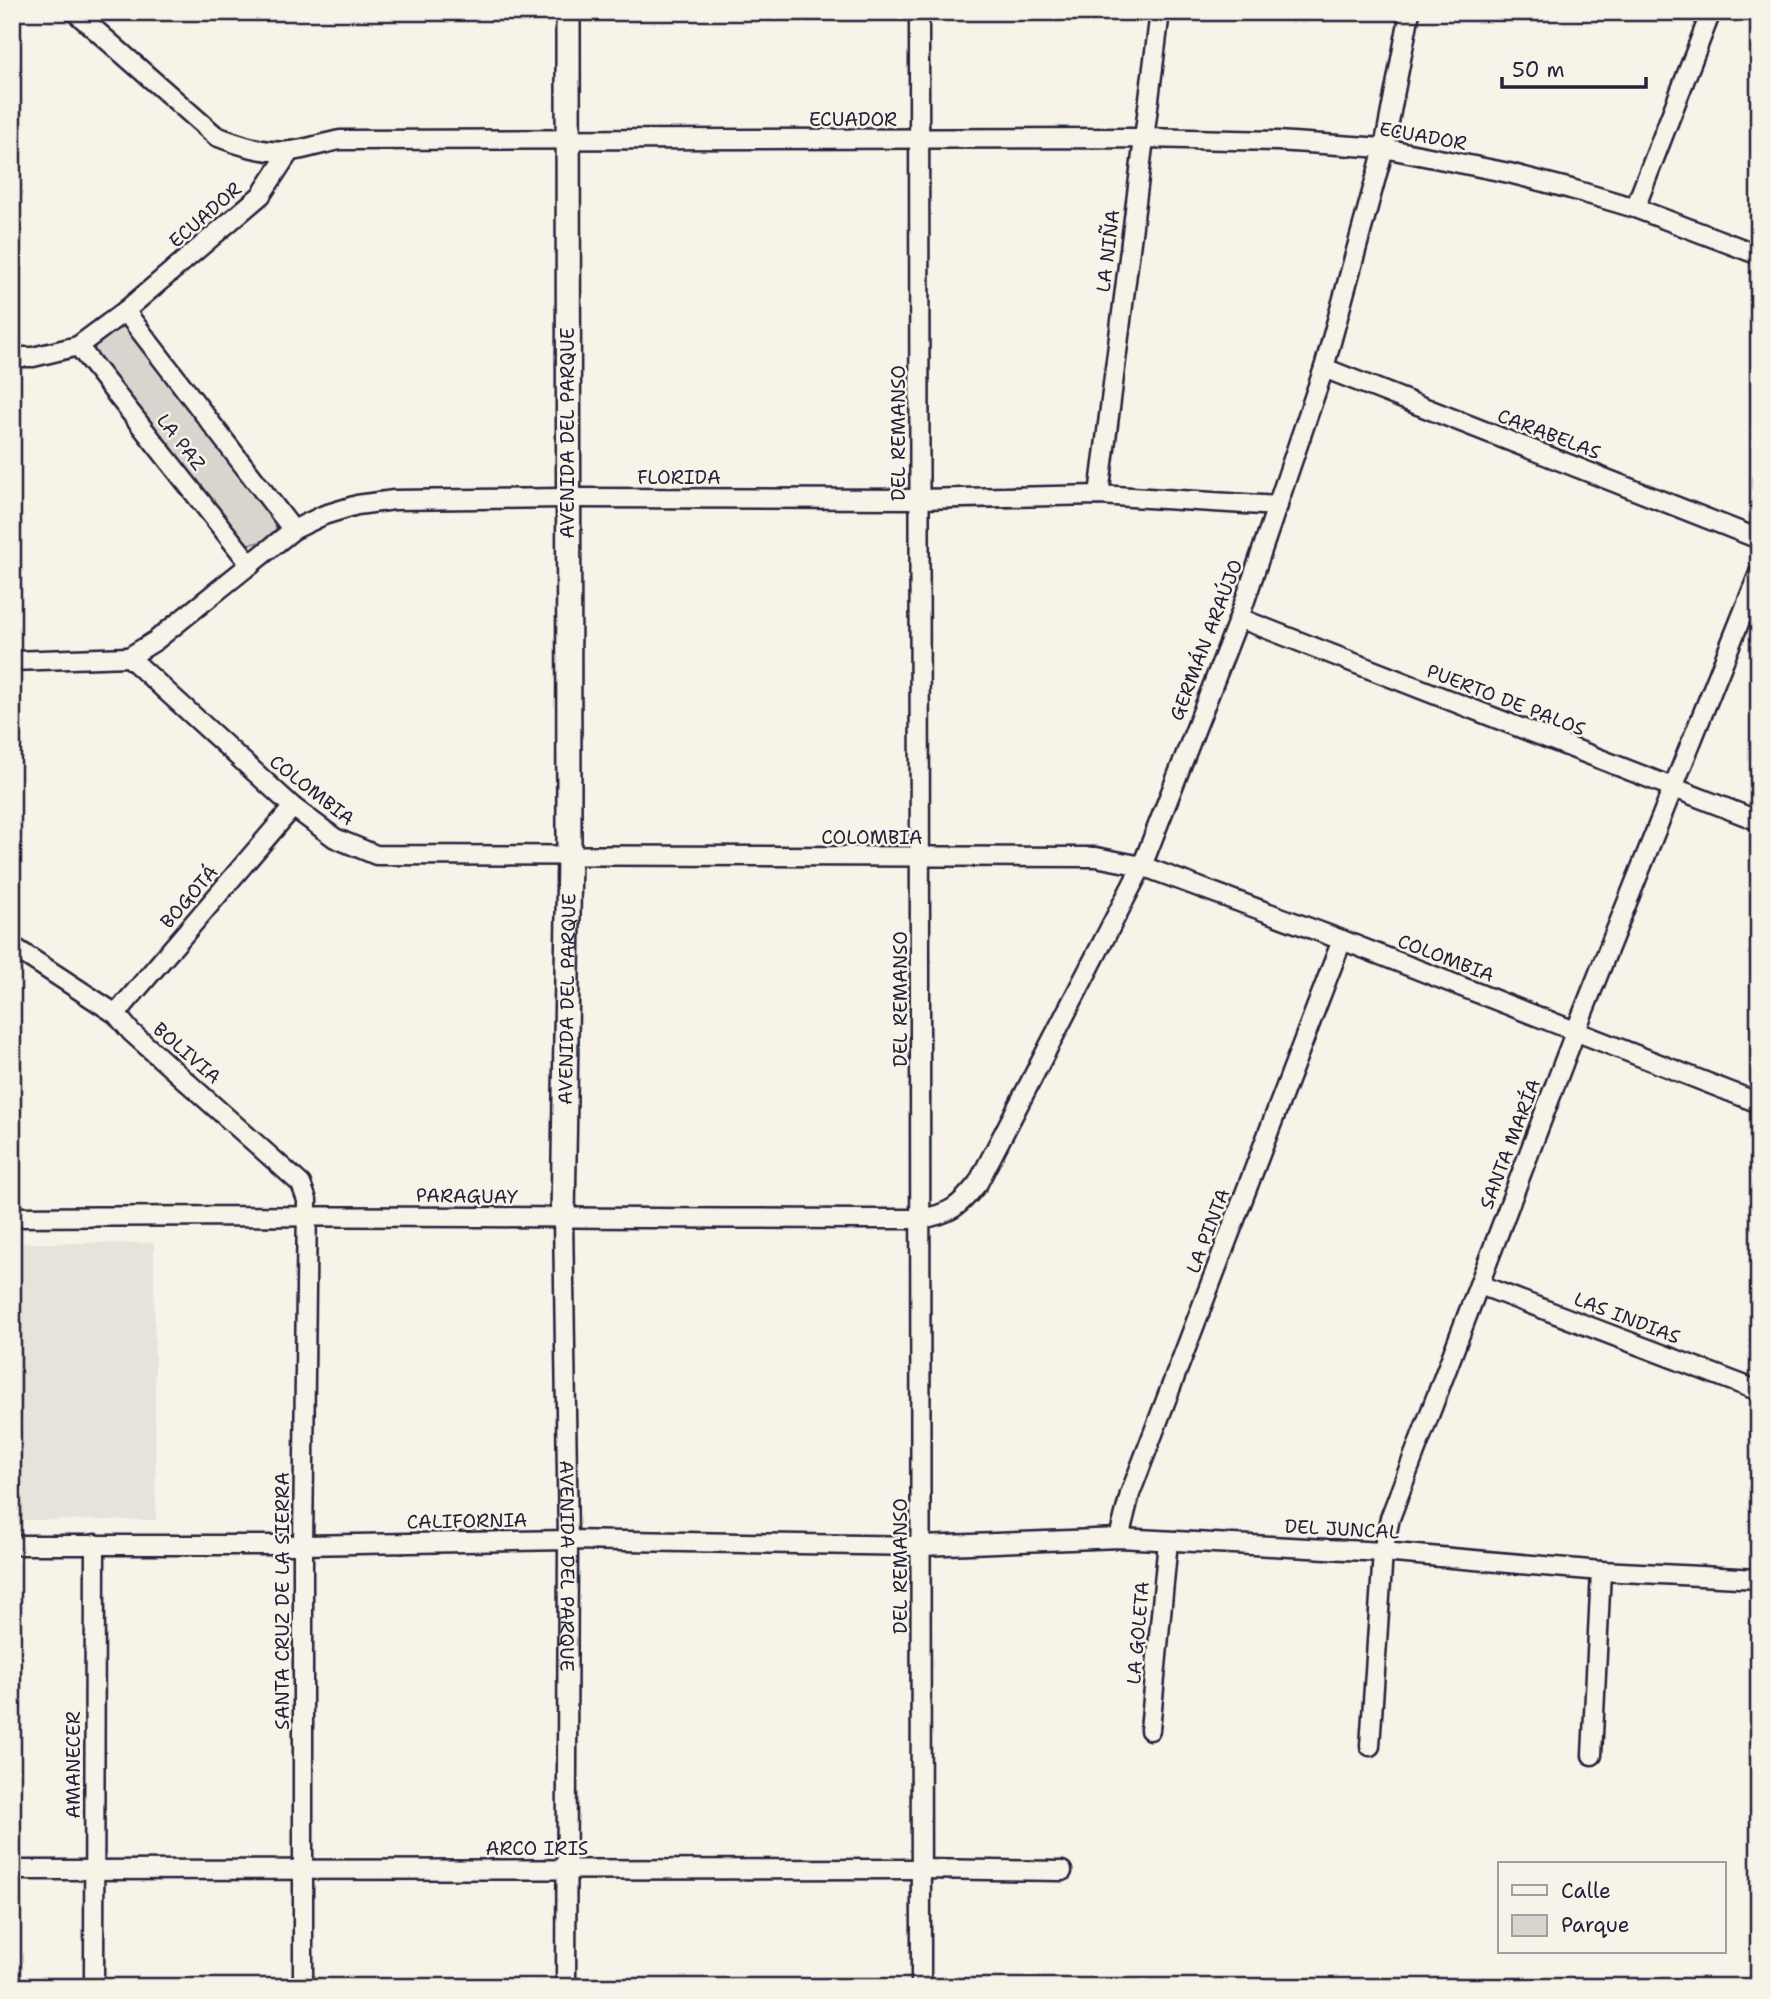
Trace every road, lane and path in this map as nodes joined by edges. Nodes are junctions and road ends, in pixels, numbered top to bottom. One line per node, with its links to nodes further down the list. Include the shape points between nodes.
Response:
1 (75, 12): 11 (street, via 216,136 238,145)
2 (568, 12): 9 (street, AVENIDA DEL PARQUE)
3 (919, 12): 8 (street, DEL REMANSO)
4 (1160, 12): 7 (street, LA NIÑA)
5 (1410, 12): 10 (street, GERMÁN ARAÚJO)
6 (1710, 12): 12 (street)
7 (1143, 138): 8 (street, ECUADOR); 10 (street, ECUADOR); 18 (street, LA NIÑA)
8 (918, 140): 9 (street, ECUADOR); 20 (street, DEL REMANSO)
9 (568, 141): 11 (street, ECUADOR, via 340,140); 19 (street, AVENIDA DEL PARQUE)
10 (1384, 148): 12 (street, ECUADOR, via 1509,173); 17 (street, GERMÁN ARAÚJO)
11 (290, 151): 14 (street, ECUADOR, via 261,195)
12 (1635, 208): 13 (street, ECUADOR)
13 (1759, 255)
14 (125, 312): 15 (street, ECUADOR); 22 (street, LA PAZ)
15 (78, 346): 16 (street, ECUADOR, via 33,357); 24 (street, LA PAZ)
16 (12, 356)
17 (1324, 368): 21 (street, GERMÁN ARAÚJO); 23 (street, CARABELAS)
18 (1099, 495): 20 (street, FLORIDA); 21 (street, FLORIDA)
19 (567, 498): 20 (street, FLORIDA); 22 (street, FLORIDA, via 394,500 357,505); 32 (street, AVENIDA DEL PARQUE)
20 (919, 499): 33 (street, DEL REMANSO)
21 (1278, 506): 26 (street, GERMÁN ARAÚJO)
22 (293, 530): 24 (street, FLORIDA)
23 (1759, 539)
24 (251, 565): 27 (street, FLORIDA)
25 (1759, 573): 29 (street, SANTA MARÍA)
26 (1239, 618): 29 (street, PUERTO DE PALOS); 34 (street, GERMÁN ARAÚJO)
27 (130, 657): 28 (street); 30 (street, COLOMBIA)
28 (12, 661)
29 (1674, 788): 31 (street, PUERTO DE PALOS); 38 (street, SANTA MARÍA)
30 (293, 807): 32 (street, COLOMBIA, via 335,838 376,855); 37 (street, BOGOTÁ)
31 (1759, 821)
32 (569, 855): 33 (street, COLOMBIA); 42 (street, AVENIDA DEL PARQUE)
33 (921, 858): 34 (street, COLOMBIA, via 1096,857); 43 (street, DEL REMANSO)
34 (1142, 866): 35 (street, COLOMBIA); 43 (street, GERMÁN ARAÚJO, via 978,1183 954,1210)
35 (1342, 940): 38 (street, COLOMBIA); 46 (street, LA PINTA, via 1130,1494)
36 (12, 946): 37 (street, BOLIVIA)
37 (116, 1014): 40 (street, BOLIVIA, via 301,1184 307,1199)
38 (1576, 1030): 39 (street, COLOMBIA); 44 (street, SANTA MARÍA)
39 (1759, 1103)
40 (306, 1215): 41 (street, PARAGUAY); 42 (street, PARAGUAY); 51 (street, SANTA CRUZ DE LA SIERRA)
41 (12, 1217)
42 (563, 1218): 43 (street, PARAGUAY); 47 (street, AVENIDA DEL PARQUE)
43 (920, 1219): 52 (street, DEL REMANSO)
44 (1480, 1285): 45 (street, LAS INDIAS); 53 (street, SANTA MARÍA, via 1390,1518)
45 (1759, 1391)
46 (1119, 1538): 48 (street, DEL JUNCAL); 52 (street, DEL JUNCAL)
47 (568, 1540): 51 (street, CALIFORNIA); 52 (street, CALIFORNIA); 59 (street, AVENIDA DEL PARQUE)
48 (1168, 1541): 53 (street, DEL JUNCAL); 56 (street, LA GOLETA)
49 (95, 1544): 50 (street, CALIFORNIA); 51 (street, CALIFORNIA); 62 (street, AMANECER)
50 (12, 1545)
51 (303, 1545): 63 (street, SANTA CRUZ DE LA SIERRA)
52 (922, 1546): 60 (street, DEL REMANSO)
53 (1383, 1552): 54 (street, DEL JUNCAL); 57 (street, SANTA MARÍA)
54 (1601, 1571): 55 (street, DEL JUNCAL); 58 (street)
55 (1759, 1579)
56 (1150, 1730)
57 (1370, 1746)
58 (1592, 1755)
59 (566, 1869): 60 (street, ARCO IRIS); 63 (street, ARCO IRIS); 67 (street, AVENIDA DEL PARQUE)
60 (921, 1869): 64 (street, ARCO IRIS); 68 (street, DEL REMANSO)
61 (12, 1870): 62 (street, ARCO IRIS)
62 (93, 1870): 63 (street, ARCO IRIS); 65 (street, AMANECER)
63 (302, 1870): 66 (street, SANTA CRUZ DE LA SIERRA)
64 (1062, 1871)
65 (94, 1987)
66 (303, 1987)
67 (565, 1987)
68 (921, 1987)

